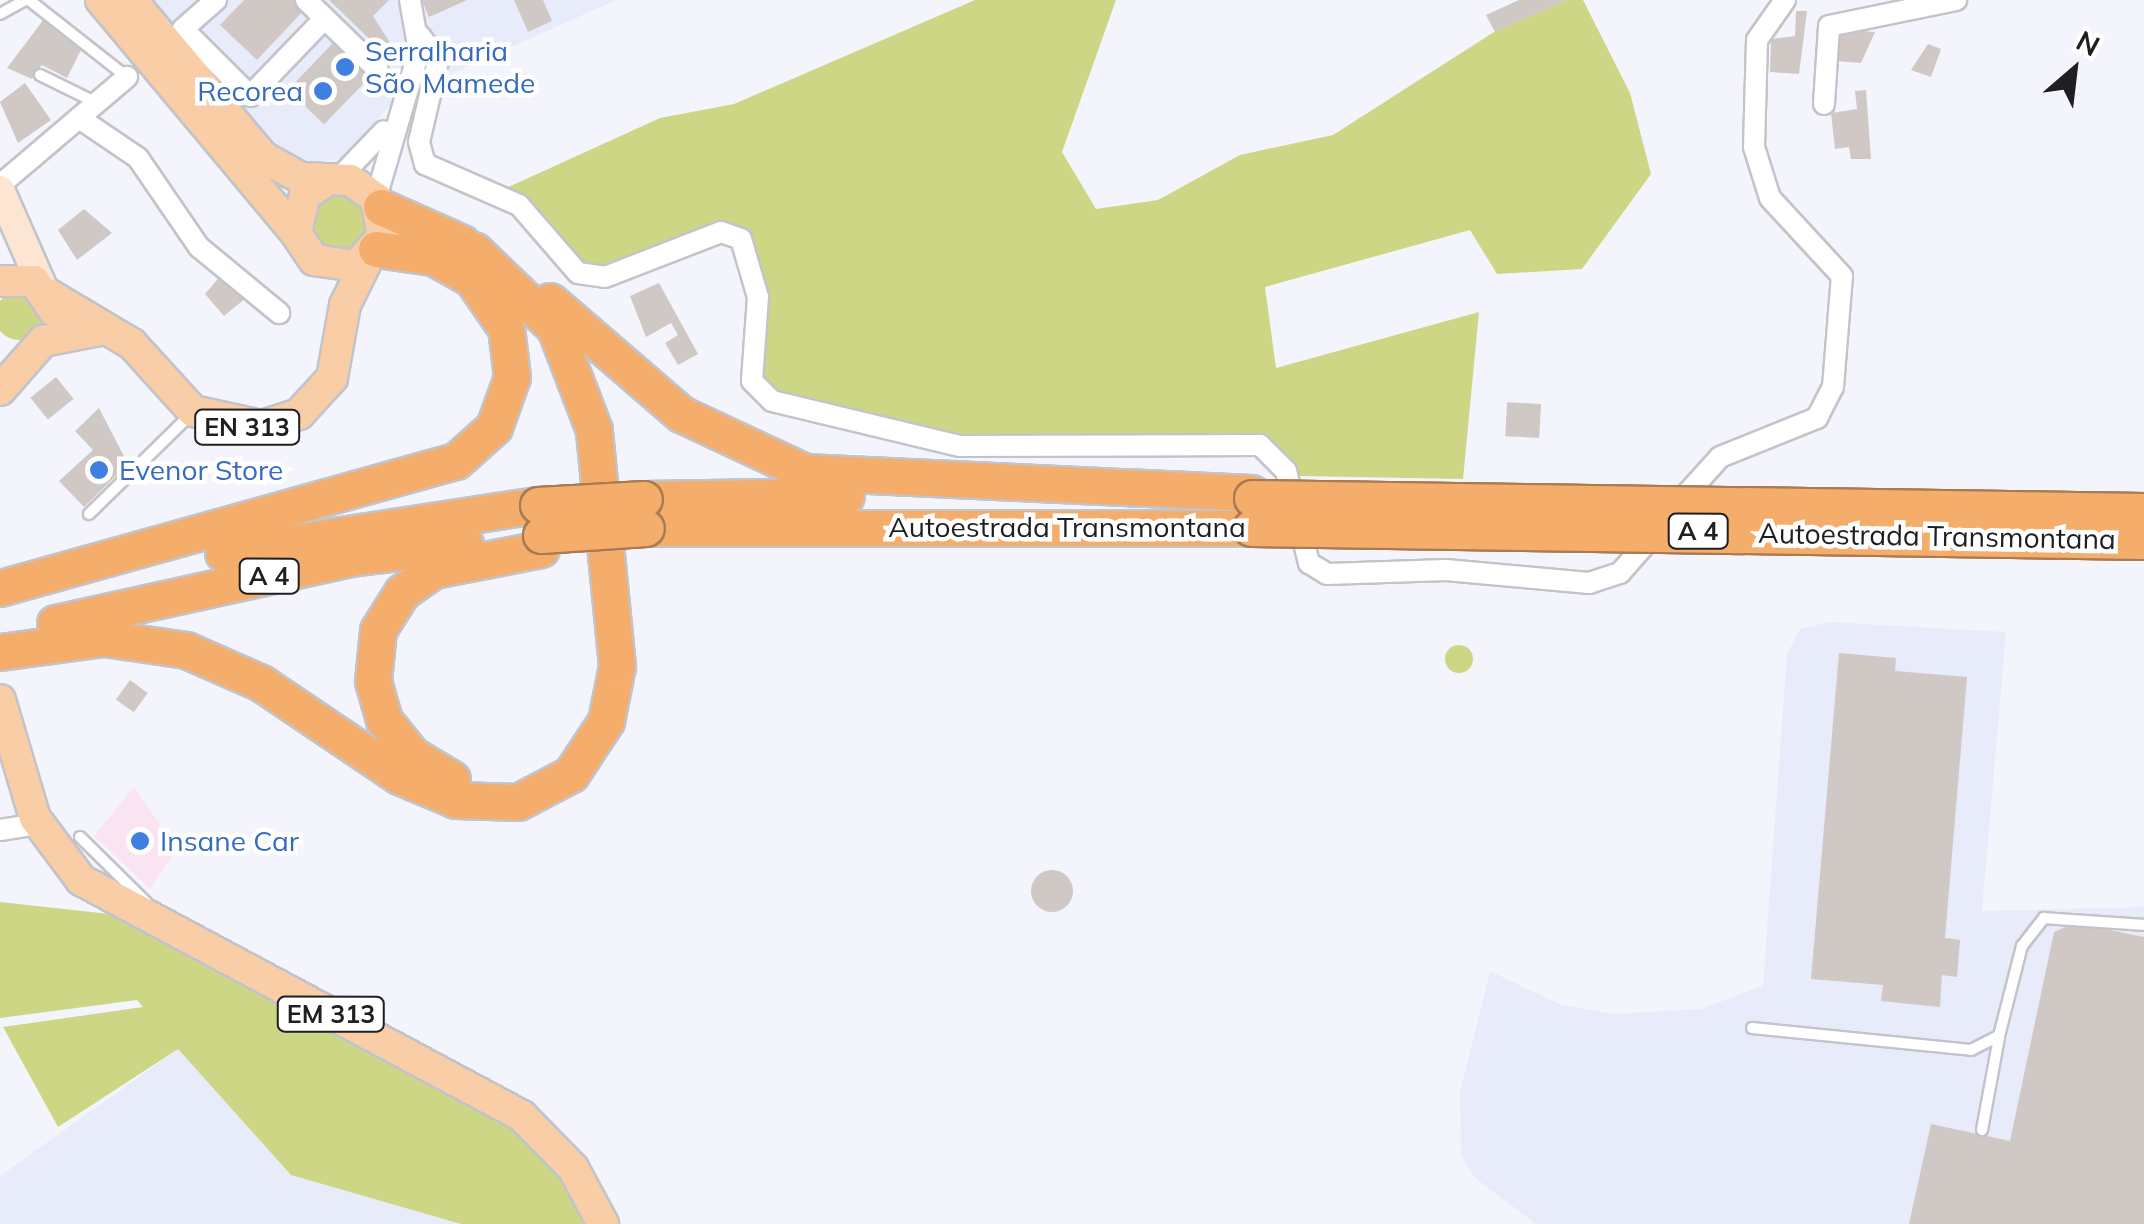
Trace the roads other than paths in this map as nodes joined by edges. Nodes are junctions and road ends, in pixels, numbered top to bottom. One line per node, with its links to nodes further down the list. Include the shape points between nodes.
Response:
1 (27, 0): 9 (lane); 14 (lane)
2 (100, 0): 22 (main road)
3 (131, 0): 19 (main road, via 263,157)
4 (216, 0): 10 (street, via 183,29 250,96)
5 (306, 0): 10 (street)
6 (410, 0): 11 (street)
7 (1785, 0): 11 (street, via 1756,45 1755,158 1770,198 1842,276 1830,396 1809,422 1712,463 1634,560 1590,583 1446,570 1319,572 1286,471 1254,444 969,446 772,401 752,381 758,296 741,239 721,232 606,276 578,273 519,205 425,164 420,142 438,62)
8 (1956, 0): 16 (street, via 1829,26)
9 (0, 14)
10 (325, 18): 12 (street)
11 (420, 36): 17 (street)
12 (378, 70)
13 (40, 75): 15 (lane)
14 (128, 78): 15 (street)
15 (97, 103): 18 (street)
16 (1824, 104)
17 (400, 109): 19 (street); 21 (street)
18 (79, 118): 20 (street); 30 (street, via 138,158 199,247)
19 (333, 180): 21 (main road); 22 (main road, via 305,195)
20 (3, 196): 26 (main road); 28 (main road)
21 (379, 202): 23 (main road, EN 313); 24 (highway)
22 (296, 233): 25 (main road)
23 (372, 254): 24 (highway); 25 (main road, via 342,268); 29 (main road, EN 313)
24 (466, 259): 36 (highway, via 522,276 681,414 790,467 890,482); 40 (highway, via 512,305 563,381 584,461 600,656 591,709 550,765 490,785 438,773 403,747 378,707 372,660 382,621 408,586 443,565); 42 (highway, via 497,311 512,368 499,418 465,456 364,493); 45 (highway, via 555,328 594,430 617,666 606,721 571,774 518,802 456,800 387,769 262,684 186,650 104,638)
25 (314, 260): 29 (main road)
26 (0, 273)
27 (0, 281): 28 (main road, EN 313, via 23,278)
28 (46, 291): 31 (main road, EN 313); 32 (main road, via 54,322)
29 (345, 306): 35 (main road, EN 313, via 336,371 299,414 240,428)
30 (279, 313)
31 (105, 328): 32 (main road); 35 (main road, EN 313)
32 (37, 345): 33 (main road); 34 (main road)
33 (0, 347)
34 (0, 390)
35 (194, 411): 38 (lane)
36 (1252, 506): 37 (highway, Autoestrada Transmontana / A 4, bridge, via 1318,498); 39 (highway, Autoestrada Transmontana / A 4); 39 (highway, Autoestrada Transmontana / A 4, via 1085,527); 41 (highway, Autoestrada Transmontana / A 4, bridge)
37 (2144, 511)
38 (89, 514)
39 (646, 523): 40 (highway, Autoestrada Transmontana / A 4, bridge)
40 (540, 530): 43 (highway, Autoestrada Transmontana / A 4, via 350,528); 44 (highway, Autoestrada Transmontana / A 4, via 350,558)
41 (2144, 541)
42 (0, 588)
43 (0, 603)
44 (0, 635)
45 (0, 652)
46 (0, 700): 47 (main road, EM 313)
47 (38, 824): 48 (street); 51 (main road, EM 313, via 80,880)
48 (0, 830)
49 (80, 837): 51 (lane)
50 (2144, 925): 53 (lane, via 2044,918 2022,946)
51 (159, 926): 55 (main road, EM 313, via 522,1116 573,1168)
52 (1752, 1028): 53 (lane, via 1971,1050)
53 (1999, 1036): 54 (lane)
54 (1982, 1130)
55 (604, 1224)

